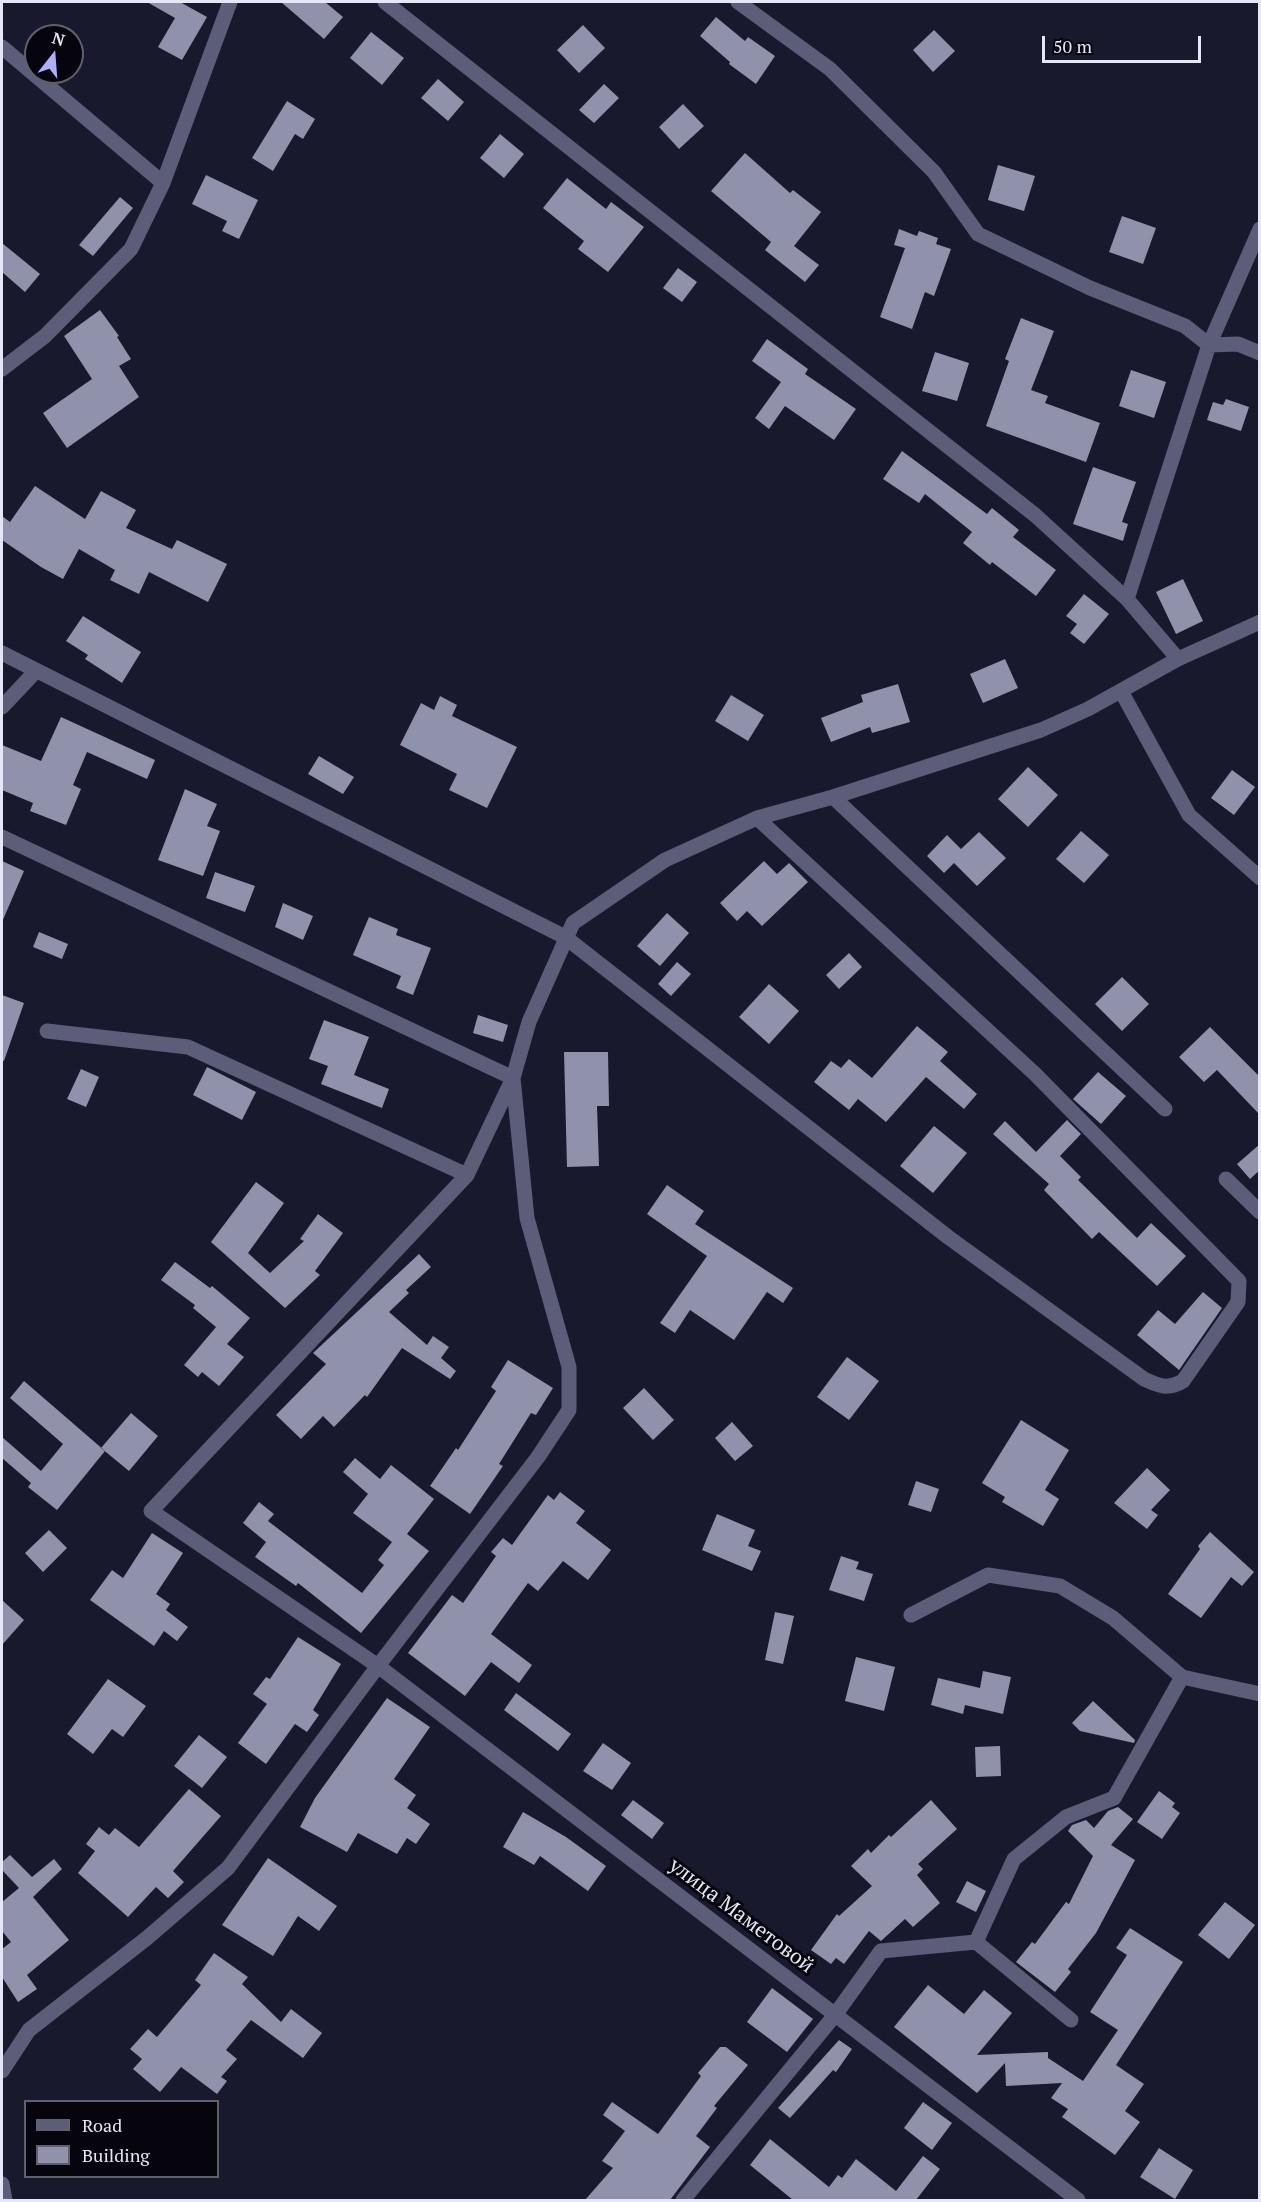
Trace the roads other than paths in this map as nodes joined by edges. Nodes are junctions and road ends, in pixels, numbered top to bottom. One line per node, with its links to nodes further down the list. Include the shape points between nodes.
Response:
1 (230, 2): 5 (street)
2 (385, 2): 10 (street, via 1035,515)
3 (738, 2): 7 (street, via 830,69 934,172 978,234 1090,288 1185,326)
4 (2, 47): 5 (street)
5 (163, 183): 9 (street, via 131,249 45,336)
6 (1260, 229): 7 (street)
7 (1209, 345): 8 (street, via 1238,344); 10 (street)
8 (1260, 353)
9 (2, 369)
10 (1127, 599): 13 (street)
11 (1260, 622): 13 (street)
12 (2, 653): 14 (street)
13 (1178, 659): 15 (street)
14 (35, 672): 16 (street); 21 (street)
15 (1121, 691): 17 (street, via 1041,730); 20 (street, via 1189,815)
16 (2, 707)
17 (833, 797): 18 (street); 24 (street)
18 (757, 818): 21 (street, via 666,860 573,923); 21 (street, via 1035,1074 1239,1281 1238,1302 1183,1381 1162,1388 1144,1379 948,1237)
19 (2, 837): 23 (street)
20 (1260, 878)
21 (565, 937): 23 (street, via 529,1022)
22 (47, 1031): 25 (street, via 188,1047)
23 (513, 1078): 25 (street); 29 (street, via 527,1218 570,1367 569,1410 538,1457)
24 (1165, 1109)
25 (467, 1175): 29 (street, улица Маметовой, via 151,1511)
26 (1226, 1179): 27 (street)
27 (1260, 1212)
28 (910, 1615): 30 (street, via 988,1575 1060,1586 1113,1618)
29 (378, 1666): 33 (street, улица Маметовой); 35 (street, via 228,1868 147,1938 29,2030)
30 (1182, 1677): 31 (street); 32 (street, via 1114,1798 1066,1817 1014,1859)
31 (1260, 1694)
32 (976, 1942): 33 (street, via 881,1951); 34 (street)
33 (835, 2015): 38 (street); 39 (street, улица Маметовой)
34 (1071, 2020)
35 (2, 2071)
36 (2, 2184): 37 (street)
37 (5, 2200)
38 (683, 2200)
39 (1078, 2200)

